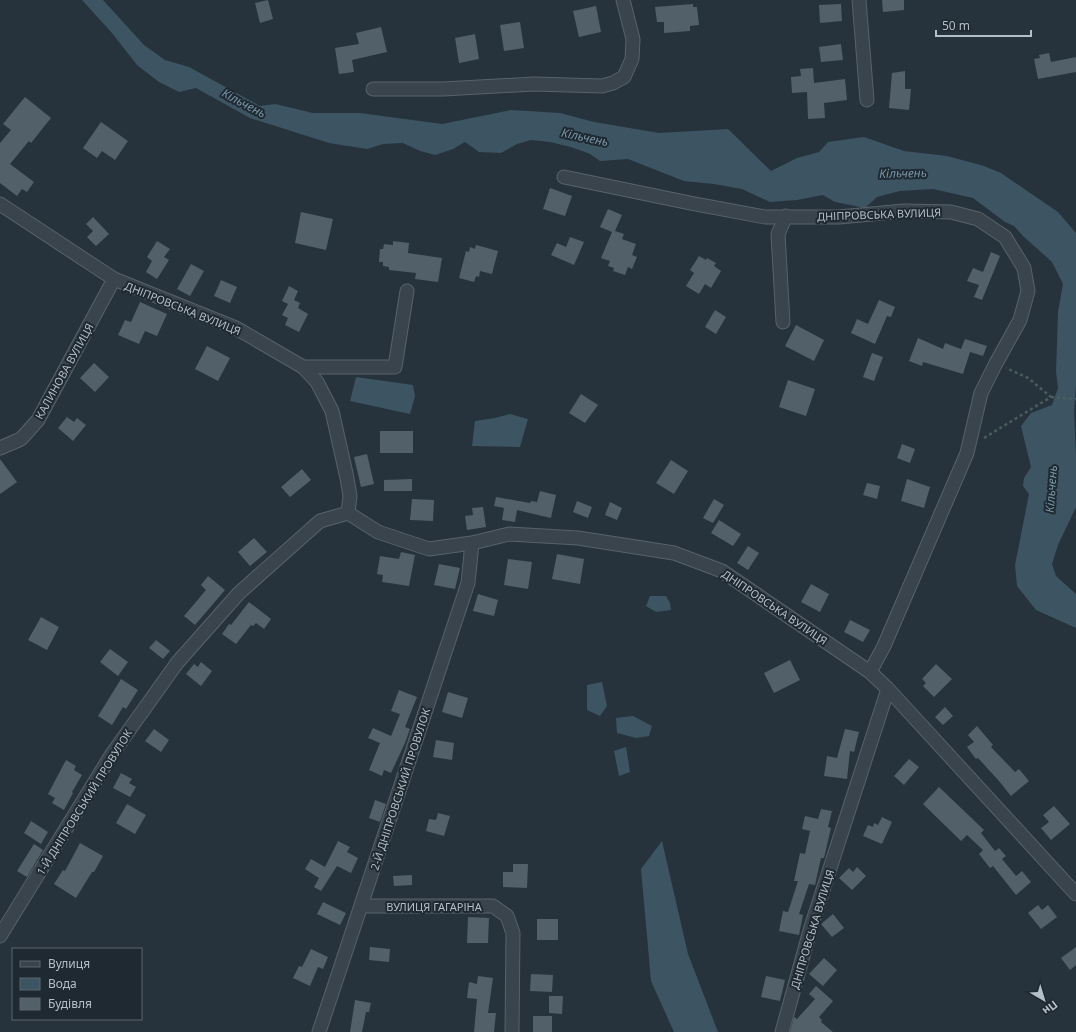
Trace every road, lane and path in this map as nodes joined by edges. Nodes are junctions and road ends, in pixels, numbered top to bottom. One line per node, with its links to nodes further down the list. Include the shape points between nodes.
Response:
1 (623, 0): 3 (street, via 633,39 632,59 624,77 613,83 602,86 534,84 442,89)
2 (859, 0): 4 (street)
3 (373, 89)
4 (868, 100)
5 (564, 177): 7 (street, ДНІПРОВСЬКА ВУЛИЦЯ, via 766,217)
6 (0, 204): 8 (street, ДНІПРОВСЬКА ВУЛИЦЯ)
7 (786, 216): 10 (street, via 778,234); 11 (street, ДНІПРОВСЬКА ВУЛИЦЯ, via 839,217 904,211 951,212 978,219 1005,237 1024,268 1028,291 1020,320)
8 (114, 279): 12 (street, ДНІПРОВСЬКА ВУЛИЦЯ, via 236,328); 15 (street, КАЛИНОВА ВУЛИЦЯ, via 38,420 21,439)
9 (407, 291): 12 (street, via 395,367)
10 (783, 322)
11 (995, 365): 13 (path, via 1028,378); 16 (street, ДНІПРОВСЬКА ВУЛИЦЯ, via 981,393)
12 (303, 367): 17 (street, ДНІПРОВСЬКА ВУЛИЦЯ, via 317,382 332,411 350,496)
13 (1051, 398): 14 (path); 16 (path, via 986,436)
14 (1076, 399)
15 (0, 448)
16 (967, 453): 19 (street, ДНІПРОВСЬКА ВУЛИЦЯ, via 884,646)
17 (348, 513): 18 (street, ДНІПРОВСЬКА ВУЛИЦЯ, via 378,532 428,550); 23 (street, 1-Й ДНІПРОВСЬКИЙ ПРОВУЛОК, via 320,521 240,593 177,663 112,754)
18 (472, 543): 19 (street, ДНІПРОВСЬКА ВУЛИЦЯ, via 509,534 578,538 674,553 722,571); 22 (street, 2-Й ДНІПРОВСЬКИЙ ПРОВУЛОК, via 468,583)
19 (870, 672): 20 (street, ДНІПРОВСЬКА ВУЛИЦЯ)
20 (888, 689): 21 (street, ДНІПРОВСЬКА ВУЛИЦЯ); 26 (street, ДНІПРОВСЬКА ВУЛИЦЯ, via 811,927)
21 (1076, 894)
22 (360, 906): 24 (street, 2-Й ДНІПРОВСЬКИЙ ПРОВУЛОК); 25 (street, ВУЛИЦЯ ГАГАРІНА, via 493,906 507,916 513,933)
23 (0, 936)
24 (319, 1032)
25 (512, 1032)
26 (782, 1032)

